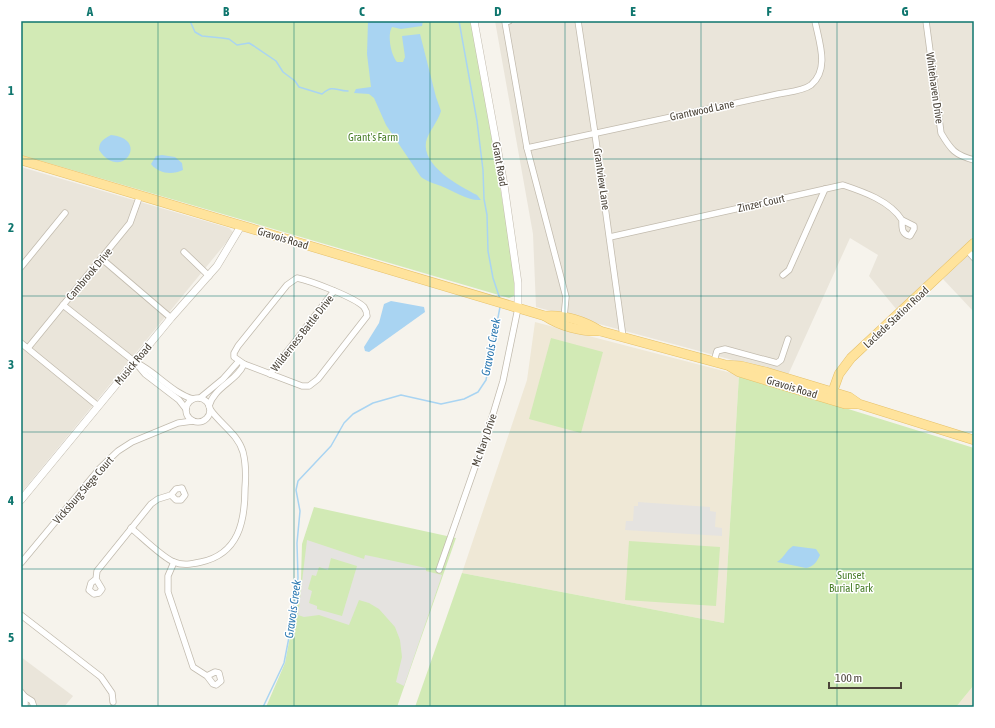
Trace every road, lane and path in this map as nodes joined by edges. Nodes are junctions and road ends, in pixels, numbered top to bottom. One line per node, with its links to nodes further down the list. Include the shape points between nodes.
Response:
1 (474, 21): 26 (street, Grant Road, via 505,192 518,283)
2 (509, 21): 7 (street, via 505,22)
3 (578, 21): 6 (street, Grantview Lane)
4 (816, 21): 6 (street, Grantwood Lane, via 823,64 820,73 810,85)
5 (926, 21): 9 (street, Whitehaven Drive, via 941,134 949,148 960,156)
6 (595, 134): 7 (street, Grantwood Lane); 15 (street, Grantview Lane)
7 (527, 148): 28 (street, via 566,297)
8 (21, 160): 11 (main road, Gravois Road)
9 (974, 160)
10 (825, 189): 13 (street, Zinzer Court, via 843,185 862,192 891,208); 15 (street, Zinzer Court); 22 (street, via 789,270)
11 (140, 195): 14 (main road, Gravois Road); 20 (street, Cambrook Drive, via 130,223)
12 (65, 213): 21 (street)
13 (902, 220)
14 (241, 226): 23 (street, Musick Road, via 225,256); 26 (main road, Gravois Road)
15 (610, 236): 31 (street, Grantview Lane)
16 (974, 243): 17 (main road, Laclede Station Road)
17 (967, 250): 19 (street); 40 (main road, Laclede Station Road, via 851,358)
18 (184, 252): 23 (street)
19 (974, 258)
20 (102, 259): 25 (street, Cambrook Drive); 29 (street)
21 (21, 267)
22 (783, 275)
23 (209, 276): 29 (street, Musick Road)
24 (334, 292): 37 (street, via 316,283 297,278 293,280 238,346 234,359); 39 (street, Wilderness Battle Drive); 39 (street, via 364,307 367,316 364,321 318,379 309,386 302,386)
25 (63, 305): 34 (street, Cambrook Drive); 36 (street)
26 (518, 308): 27 (main road, Gravois Road); 58 (street, Mc Nary Drive, via 503,381)
27 (545, 316): 28 (main road, Gravois Road); 30 (main road, Gravois Road, via 554,322 590,332)
28 (564, 317): 30 (main road, Gravois Road, via 592,325)
29 (171, 318): 36 (street, Musick Road)
30 (600, 331): 31 (main road, Gravois Road)
31 (623, 337): 35 (main road, Gravois Road)
32 (788, 339): 35 (street, via 781,360 777,363 725,349 717,351)
33 (21, 342): 34 (street)
34 (28, 348): 45 (street)
35 (714, 361): 38 (main road, Gravois Road)
36 (135, 362): 44 (street, via 149,369 182,395); 45 (street, Musick Road); 47 (street, via 145,374 179,400)
37 (241, 363): 39 (street); 43 (street); 46 (street, via 240,371 215,394)
38 (726, 364): 41 (main road, Gravois Road, via 752,368); 42 (main road, Gravois Road, via 739,372)
39 (270, 374)
40 (837, 378): 41 (main road); 42 (main road, Laclede Station Road)
41 (820, 388): 42 (main road, Gravois Road)
42 (831, 395): 52 (main road, Gravois Road, via 845,404 860,404)
43 (200, 398): 44 (street); 46 (street, via 205,400)
44 (193, 399): 47 (street, via 187,404)
45 (98, 406): 54 (street, Musick Road)
46 (210, 408): 48 (street); 49 (street)
47 (186, 410): 50 (street, via 187,416); 51 (street)
48 (205, 420): 49 (street); 50 (street)
49 (218, 420): 56 (street, via 232,433 242,451 246,474 245,513 239,533 230,546 219,555 188,565)
50 (193, 421): 51 (street, Vicksburg Siege Court)
51 (178, 423): 57 (street, Vicksburg Siege Court, via 132,442 118,451 100,468)
52 (974, 440)
53 (171, 495): 55 (street, via 151,504)
54 (21, 500)
55 (131, 528): 56 (street); 59 (street, via 104,560 97,571)
56 (174, 562): 61 (street, via 168,576 168,592 193,667)
57 (21, 563)
58 (439, 570)
59 (96, 579)
60 (21, 615): 63 (street, via 101,677 112,693)
61 (207, 676)
62 (23, 694): 64 (street); 65 (street, via 32,701)
63 (113, 702)
64 (26, 706)
65 (34, 707)

